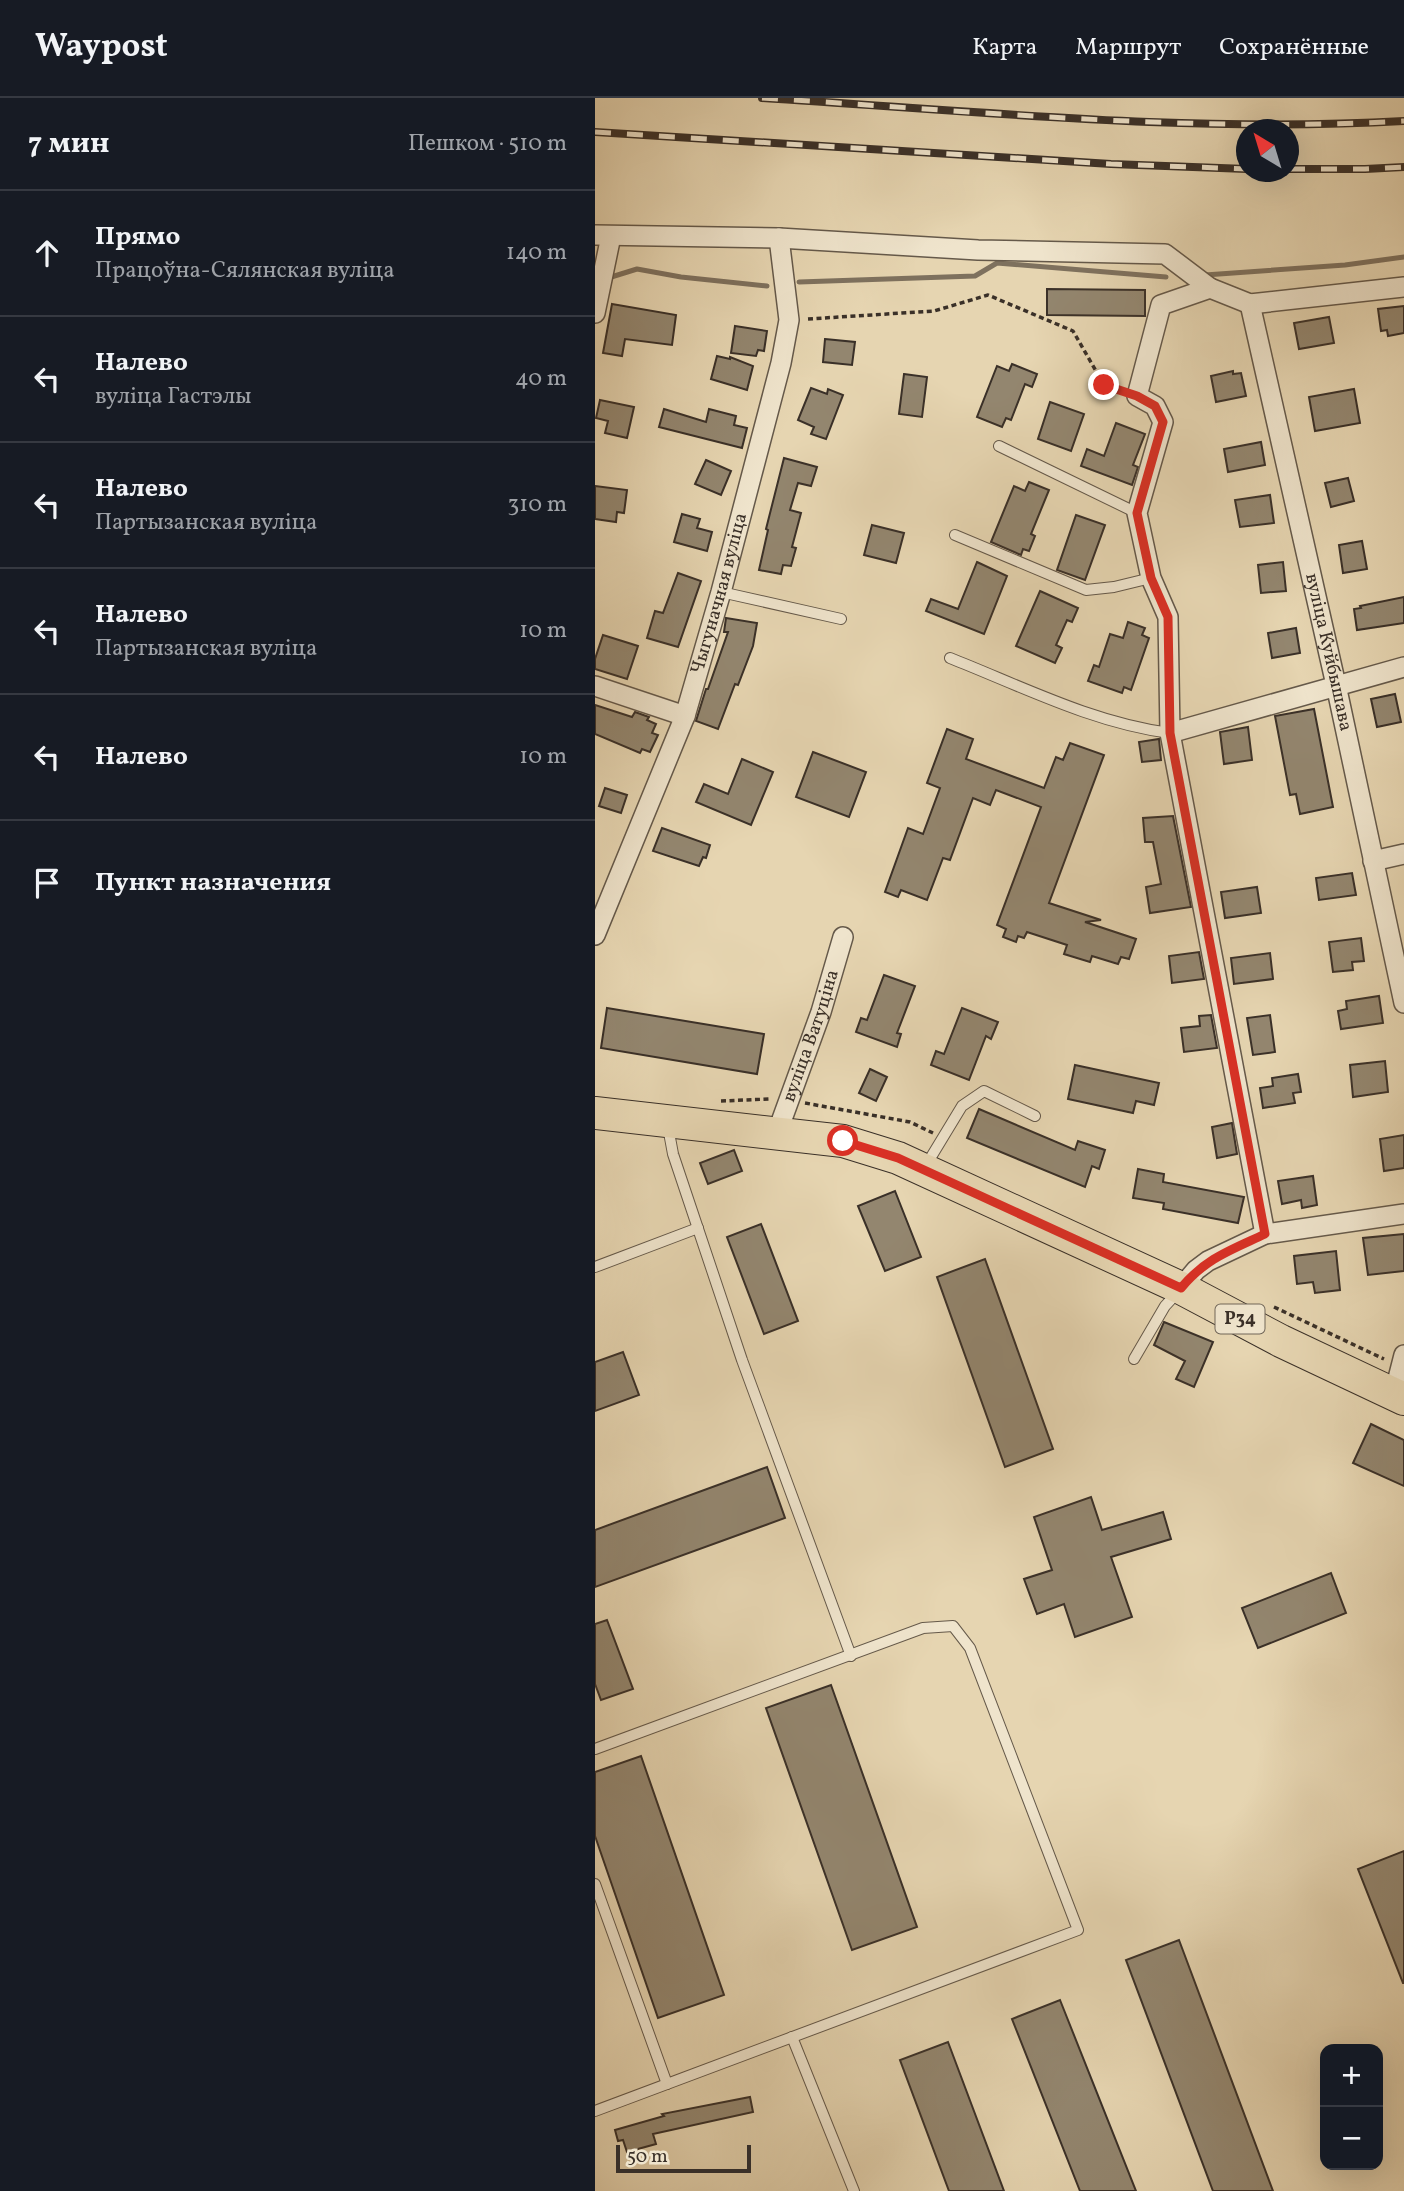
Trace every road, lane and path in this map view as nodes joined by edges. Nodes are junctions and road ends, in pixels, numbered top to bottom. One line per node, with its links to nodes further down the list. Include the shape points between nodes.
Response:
1 (603, 236): 2 (street); 6 (street)
2 (779, 238): 4 (street, via 978,250 1165,254); 7 (street, Чыгуначная вуліца)
3 (1404, 287): 5 (street)
4 (1210, 288): 5 (street); 8 (street, via 1160,305)
5 (1250, 304): 17 (street, вуліца Куйбышава)
6 (595, 313)
7 (789, 320): 8 (path, via 934,311 988,295 1073,331 1104,385); 13 (street, Чыгуначная вуліца)
8 (1137, 396): 10 (street, via 1155,406 1163,422)
9 (999, 446): 10 (lane)
10 (1137, 513): 12 (street)
11 (955, 535): 12 (lane, via 1086,590)
12 (1151, 578): 20 (street, via 1168,617)
13 (721, 592): 14 (lane); 19 (street, Чыгуначная вуліца)
14 (841, 619)
15 (950, 658): 20 (lane, via 1105,719)
16 (1404, 667): 17 (street)
17 (1336, 685): 20 (street); 22 (street, вуліца Куйбышава)
18 (595, 686): 19 (street)
19 (685, 716): 23 (street, Чыгуначная вуліца)
20 (1170, 733): 35 (street)
21 (1404, 854): 22 (street)
22 (1373, 861): 25 (street, вуліца Куйбышава)
23 (597, 922)
24 (843, 937): 26 (street, вуліца Ватуціна)
25 (1404, 1003)
26 (788, 1101): 30 (street, вуліца Ватуціна); 31 (path, via 910,1122)
27 (595, 1113): 29 (main road, Р34)
28 (1035, 1116): 31 (lane, via 985,1091 962,1106)
29 (667, 1121): 30 (main road, Р34); 34 (lane)
30 (777, 1133): 32 (main road, Р34, via 843,1141)
31 (943, 1138): 32 (lane)
32 (923, 1170): 37 (main road, Р34)
33 (1404, 1214): 35 (street)
34 (698, 1228): 36 (lane); 41 (lane)
35 (1265, 1234): 37 (street, via 1208,1261)
36 (595, 1267)
37 (1181, 1288): 39 (lane); 40 (main road, Р34, via 1281,1341)
38 (1266, 1304): 40 (path)
39 (1134, 1359)
40 (1401, 1379)
41 (851, 1656): 42 (lane); 44 (lane, via 923,1628 953,1626 970,1648 1079,1930)
42 (595, 1749)
43 (595, 1884): 45 (lane)
44 (792, 2037): 45 (lane); 47 (lane)
45 (667, 2084): 46 (lane)
46 (595, 2111)
47 (854, 2191)

